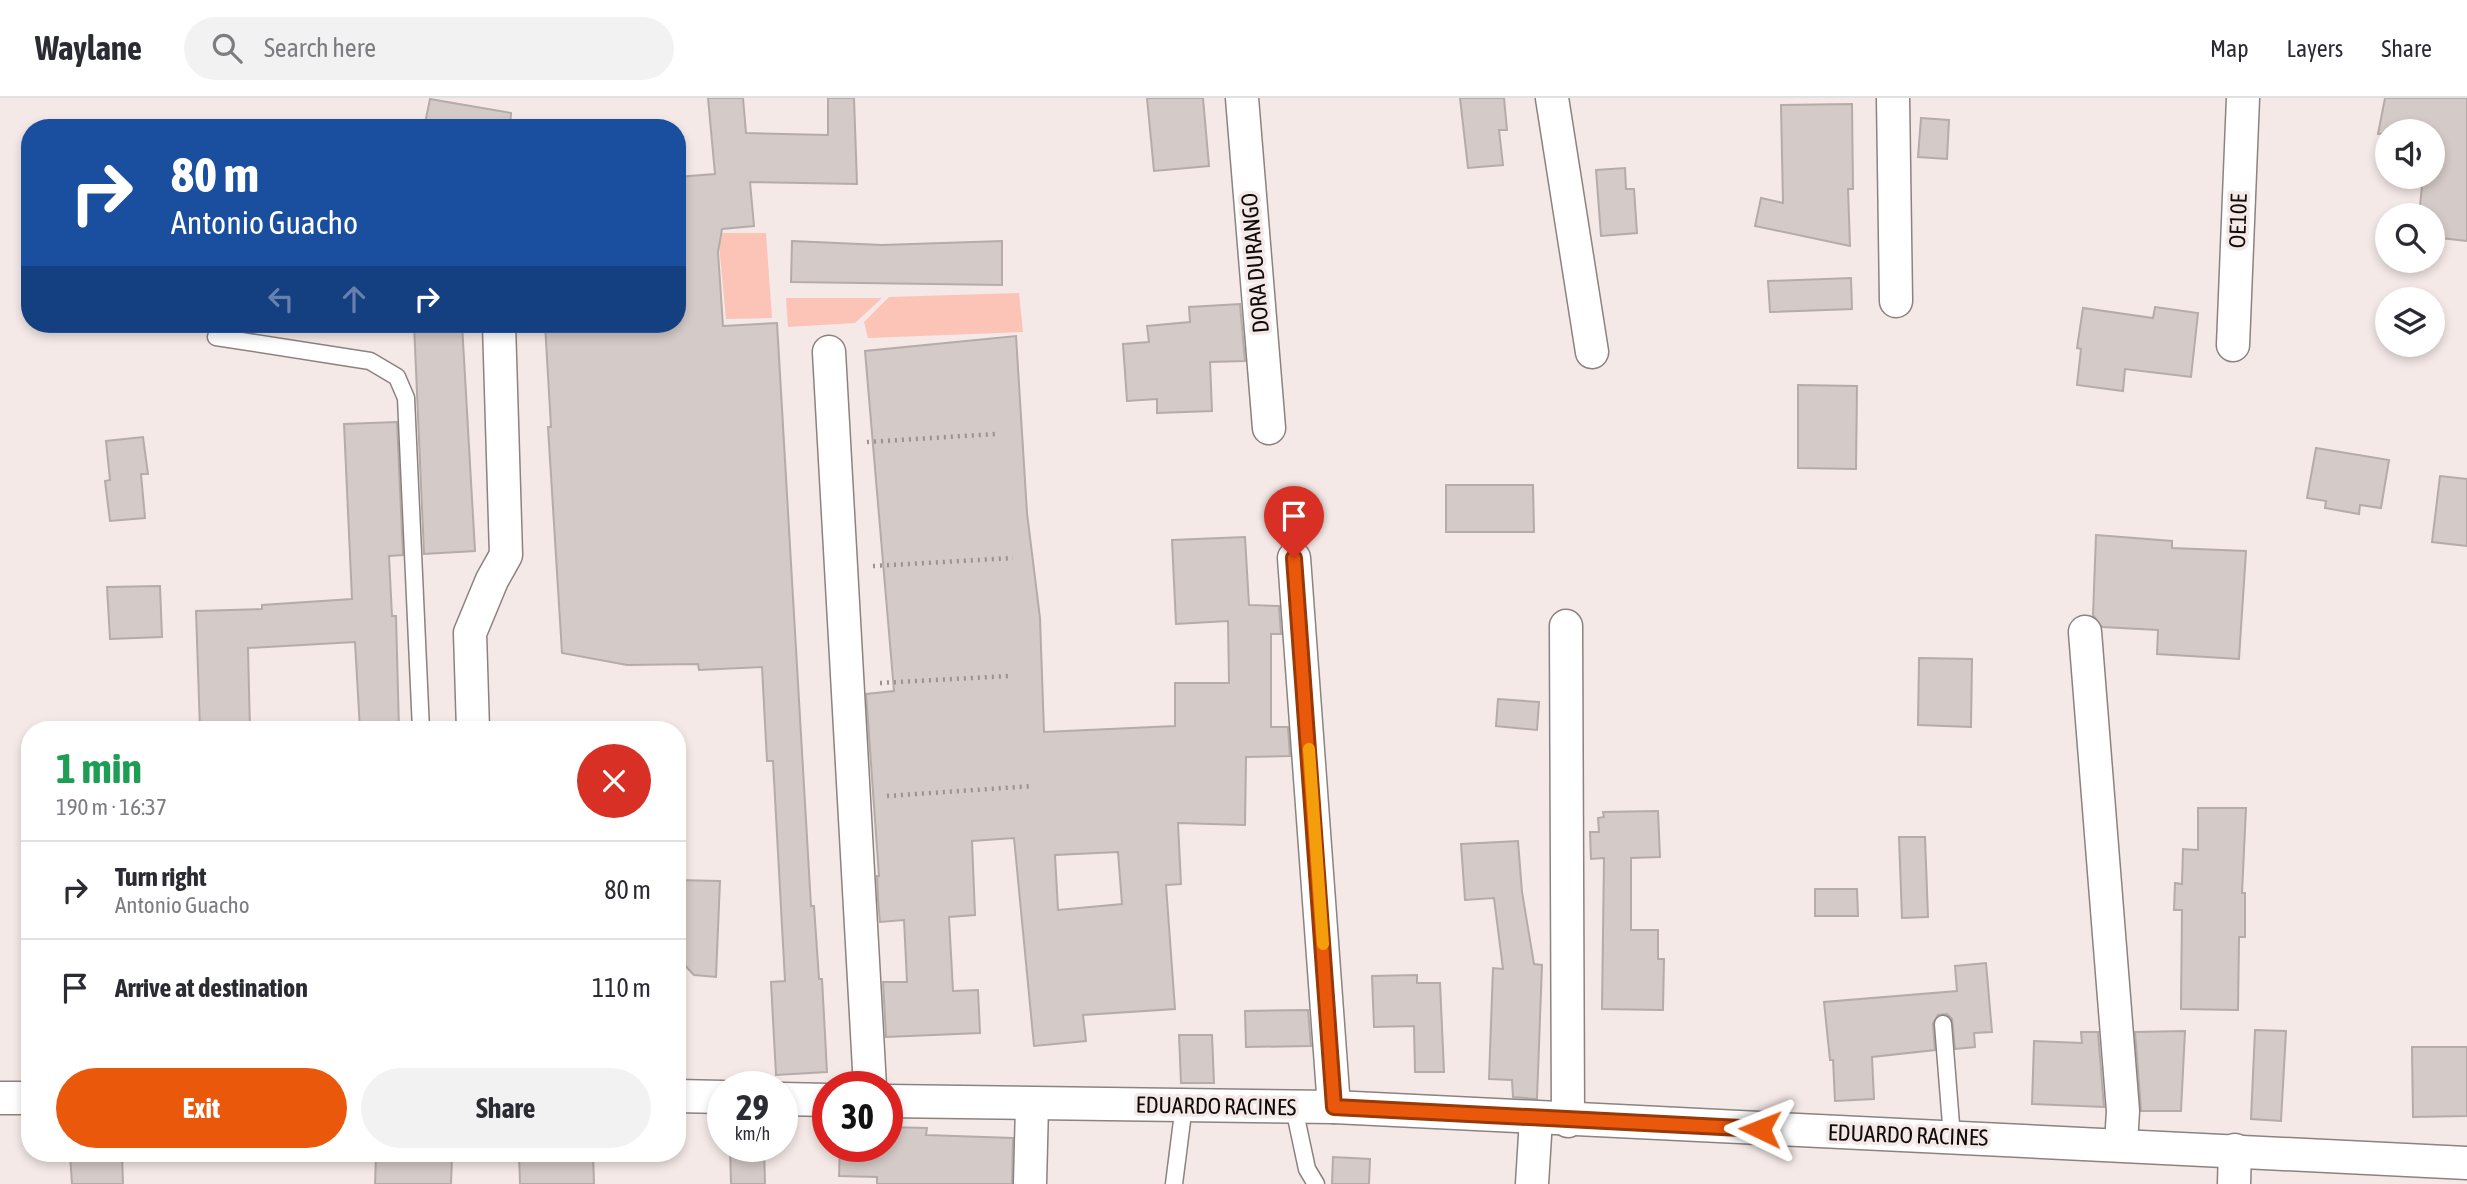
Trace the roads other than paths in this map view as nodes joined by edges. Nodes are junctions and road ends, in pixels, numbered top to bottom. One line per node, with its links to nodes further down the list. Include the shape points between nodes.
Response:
1 (1242, 98): 11 (street, DORA DURANGO)
2 (1552, 98): 10 (street)
3 (1893, 98): 5 (street)
4 (2243, 98): 8 (street, OE10E)
5 (1896, 302)
6 (499, 333): 16 (street, via 506,555 470,633)
7 (216, 337): 15 (lane, via 370,361 397,377 406,398)
8 (2233, 345)
9 (828, 352): 18 (street)
10 (1592, 352)
11 (1269, 428)
12 (1294, 558): 26 (street)
13 (1566, 626): 29 (street)
14 (2085, 632): 31 (street, via 2123,1111)
15 (421, 721)
16 (473, 721)
17 (1943, 1024): 30 (lane)
18 (869, 1071)
19 (686, 1096): 20 (street)
20 (707, 1097)
21 (0, 1098): 22 (street)
22 (21, 1098)
23 (903, 1101): 24 (street, EDUARDO RACINES)
24 (1032, 1105): 25 (street, EDUARDO RACINES); 34 (street)
25 (1184, 1105): 27 (street, EDUARDO RACINES); 35 (lane)
26 (1334, 1107): 27 (street, EDUARDO RACINES); 28 (street, EDUARDO RACINES)
27 (1294, 1108): 36 (lane, via 1307,1168)
28 (1536, 1119): 29 (street, EDUARDO RACINES); 37 (street)
29 (1568, 1121): 30 (street, EDUARDO RACINES)
30 (1952, 1137): 31 (street, EDUARDO RACINES)
31 (2120, 1144): 32 (street, EDUARDO RACINES)
32 (2235, 1150): 33 (street, EDUARDO RACINES); 38 (street)
33 (2467, 1163)
34 (1030, 1184)
35 (1174, 1184)
36 (1317, 1184)
37 (1532, 1184)
38 (2234, 1184)

